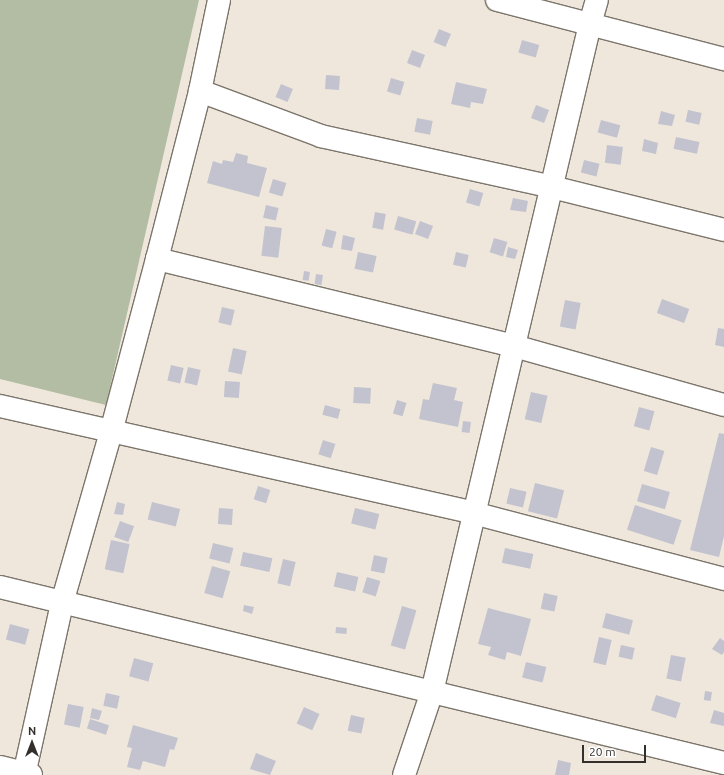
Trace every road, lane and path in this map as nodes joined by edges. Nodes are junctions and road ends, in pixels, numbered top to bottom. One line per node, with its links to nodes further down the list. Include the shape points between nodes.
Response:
1 (219, 0): 6 (street)
2 (497, 0): 4 (street)
3 (597, 0): 4 (street)
4 (590, 24): 5 (street); 7 (street)
5 (724, 59)
6 (200, 91): 7 (street, via 321,136); 9 (street)
7 (552, 186): 8 (street); 10 (street)
8 (724, 230)
9 (157, 259): 10 (street); 13 (street)
10 (514, 346): 11 (street); 14 (street)
11 (724, 405)
12 (0, 406): 13 (street)
13 (111, 432): 14 (street); 17 (street)
14 (474, 513): 15 (street); 18 (street)
15 (724, 579)
16 (0, 587): 17 (street)
17 (62, 603): 18 (street); 21 (street)
18 (432, 692): 19 (street); 22 (street)
19 (724, 763)
20 (0, 767): 21 (street)
21 (27, 774)
22 (404, 775)

